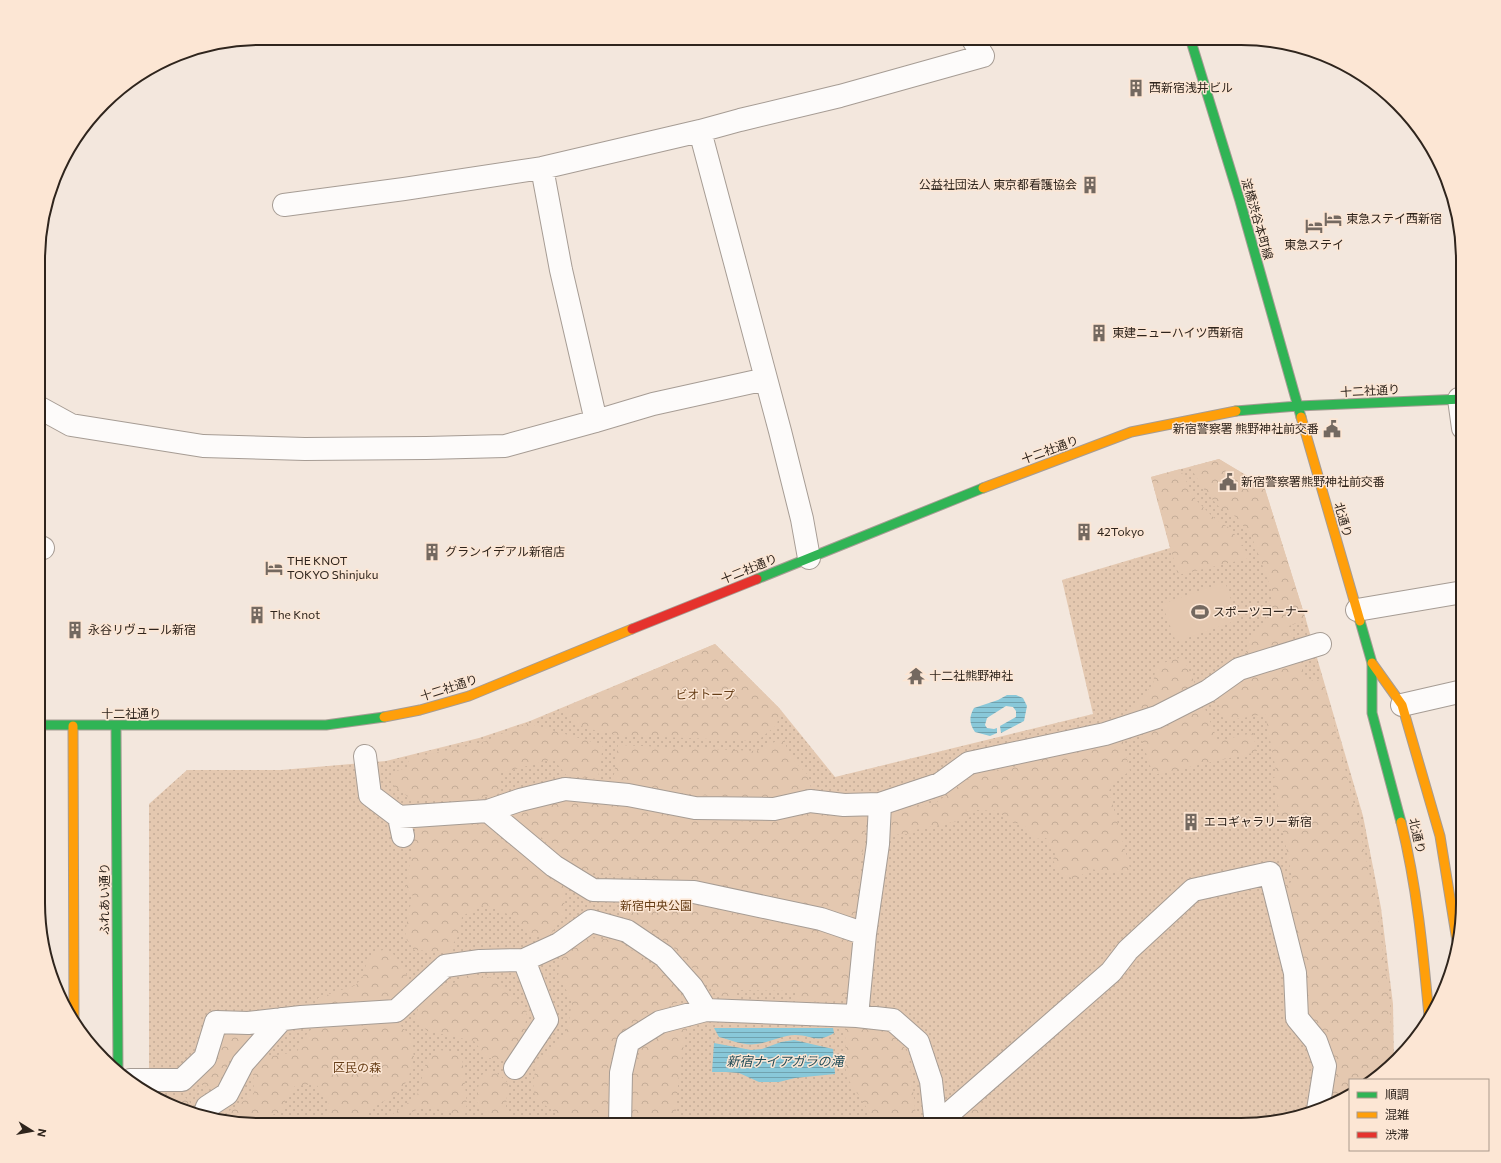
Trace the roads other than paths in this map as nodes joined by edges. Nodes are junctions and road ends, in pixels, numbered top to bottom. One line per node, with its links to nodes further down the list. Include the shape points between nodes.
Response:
1 (976, 45): 3 (street, via 983,56 840,96)
2 (1192, 45): 8 (main road, 淀橋渋谷本町線)
3 (700, 131): 4 (street); 6 (street)
4 (542, 168): 5 (street); 10 (street)
5 (284, 205)
6 (766, 379): 10 (street, via 653,404); 11 (street, via 802,519)
7 (1456, 399): 8 (main road, 十二社通り)
8 (1298, 406): 11 (main road, 十二社通り, via 1237,411 1131,432 942,503); 13 (main road, 北通り)
9 (45, 411): 10 (street, via 71,425 210,447 305,449 505,446)
10 (596, 421)
11 (809, 558): 20 (main road, 十二社通り, via 469,696 420,710 326,726)
12 (1456, 593): 13 (street)
13 (1357, 610): 15 (main road, 北通り)
14 (1320, 644): 22 (street, via 1239,669 1208,691 1157,717 1105,734 969,763 940,784)
15 (1372, 663): 17 (main road, 北通り); 29 (main road, 北通り, via 1372,713 1409,853 1422,936)
16 (1456, 693): 17 (street)
17 (1402, 705): 26 (main road, 北通り, via 1440,836)
18 (45, 725): 19 (main road, 十二社通り)
19 (73, 726): 20 (main road, 十二社通り); 31 (main road)
20 (116, 726): 34 (main road, ふれあい通り)
21 (365, 756): 23 (street, via 370,795 401,827)
22 (880, 804): 23 (street, via 844,805 810,801 774,809 695,808 628,795 566,789); 27 (street, via 878,844)
23 (488, 811): 24 (street, via 554,866)
24 (593, 890): 25 (street); 27 (street, via 694,892 821,919)
25 (591, 921): 28 (street, via 559,944); 30 (street, via 628,930 664,956 692,987)
26 (1455, 927)
27 (865, 934): 32 (street)
28 (524, 960): 33 (street, via 480,961 445,966 396,1011); 35 (street, via 547,1020)
29 (1428, 1009)
30 (706, 1010): 32 (street); 39 (street, via 660,1022 628,1042 621,1073)
31 (74, 1011)
32 (857, 1016): 40 (street, via 893,1020 918,1042 931,1081)
33 (282, 1019): 36 (street, via 248,1023 216,1022 205,1058 182,1080); 38 (street, via 243,1063 227,1094 207,1107)
34 (118, 1065)
35 (515, 1068)
36 (137, 1080)
37 (1319, 1104): 41 (street, via 1326,1066 1316,1041 1297,1018 1295,974 1270,873 1193,890 1128,950 1111,972)
38 (205, 1111)
39 (620, 1118)
40 (935, 1118)
41 (943, 1118)

